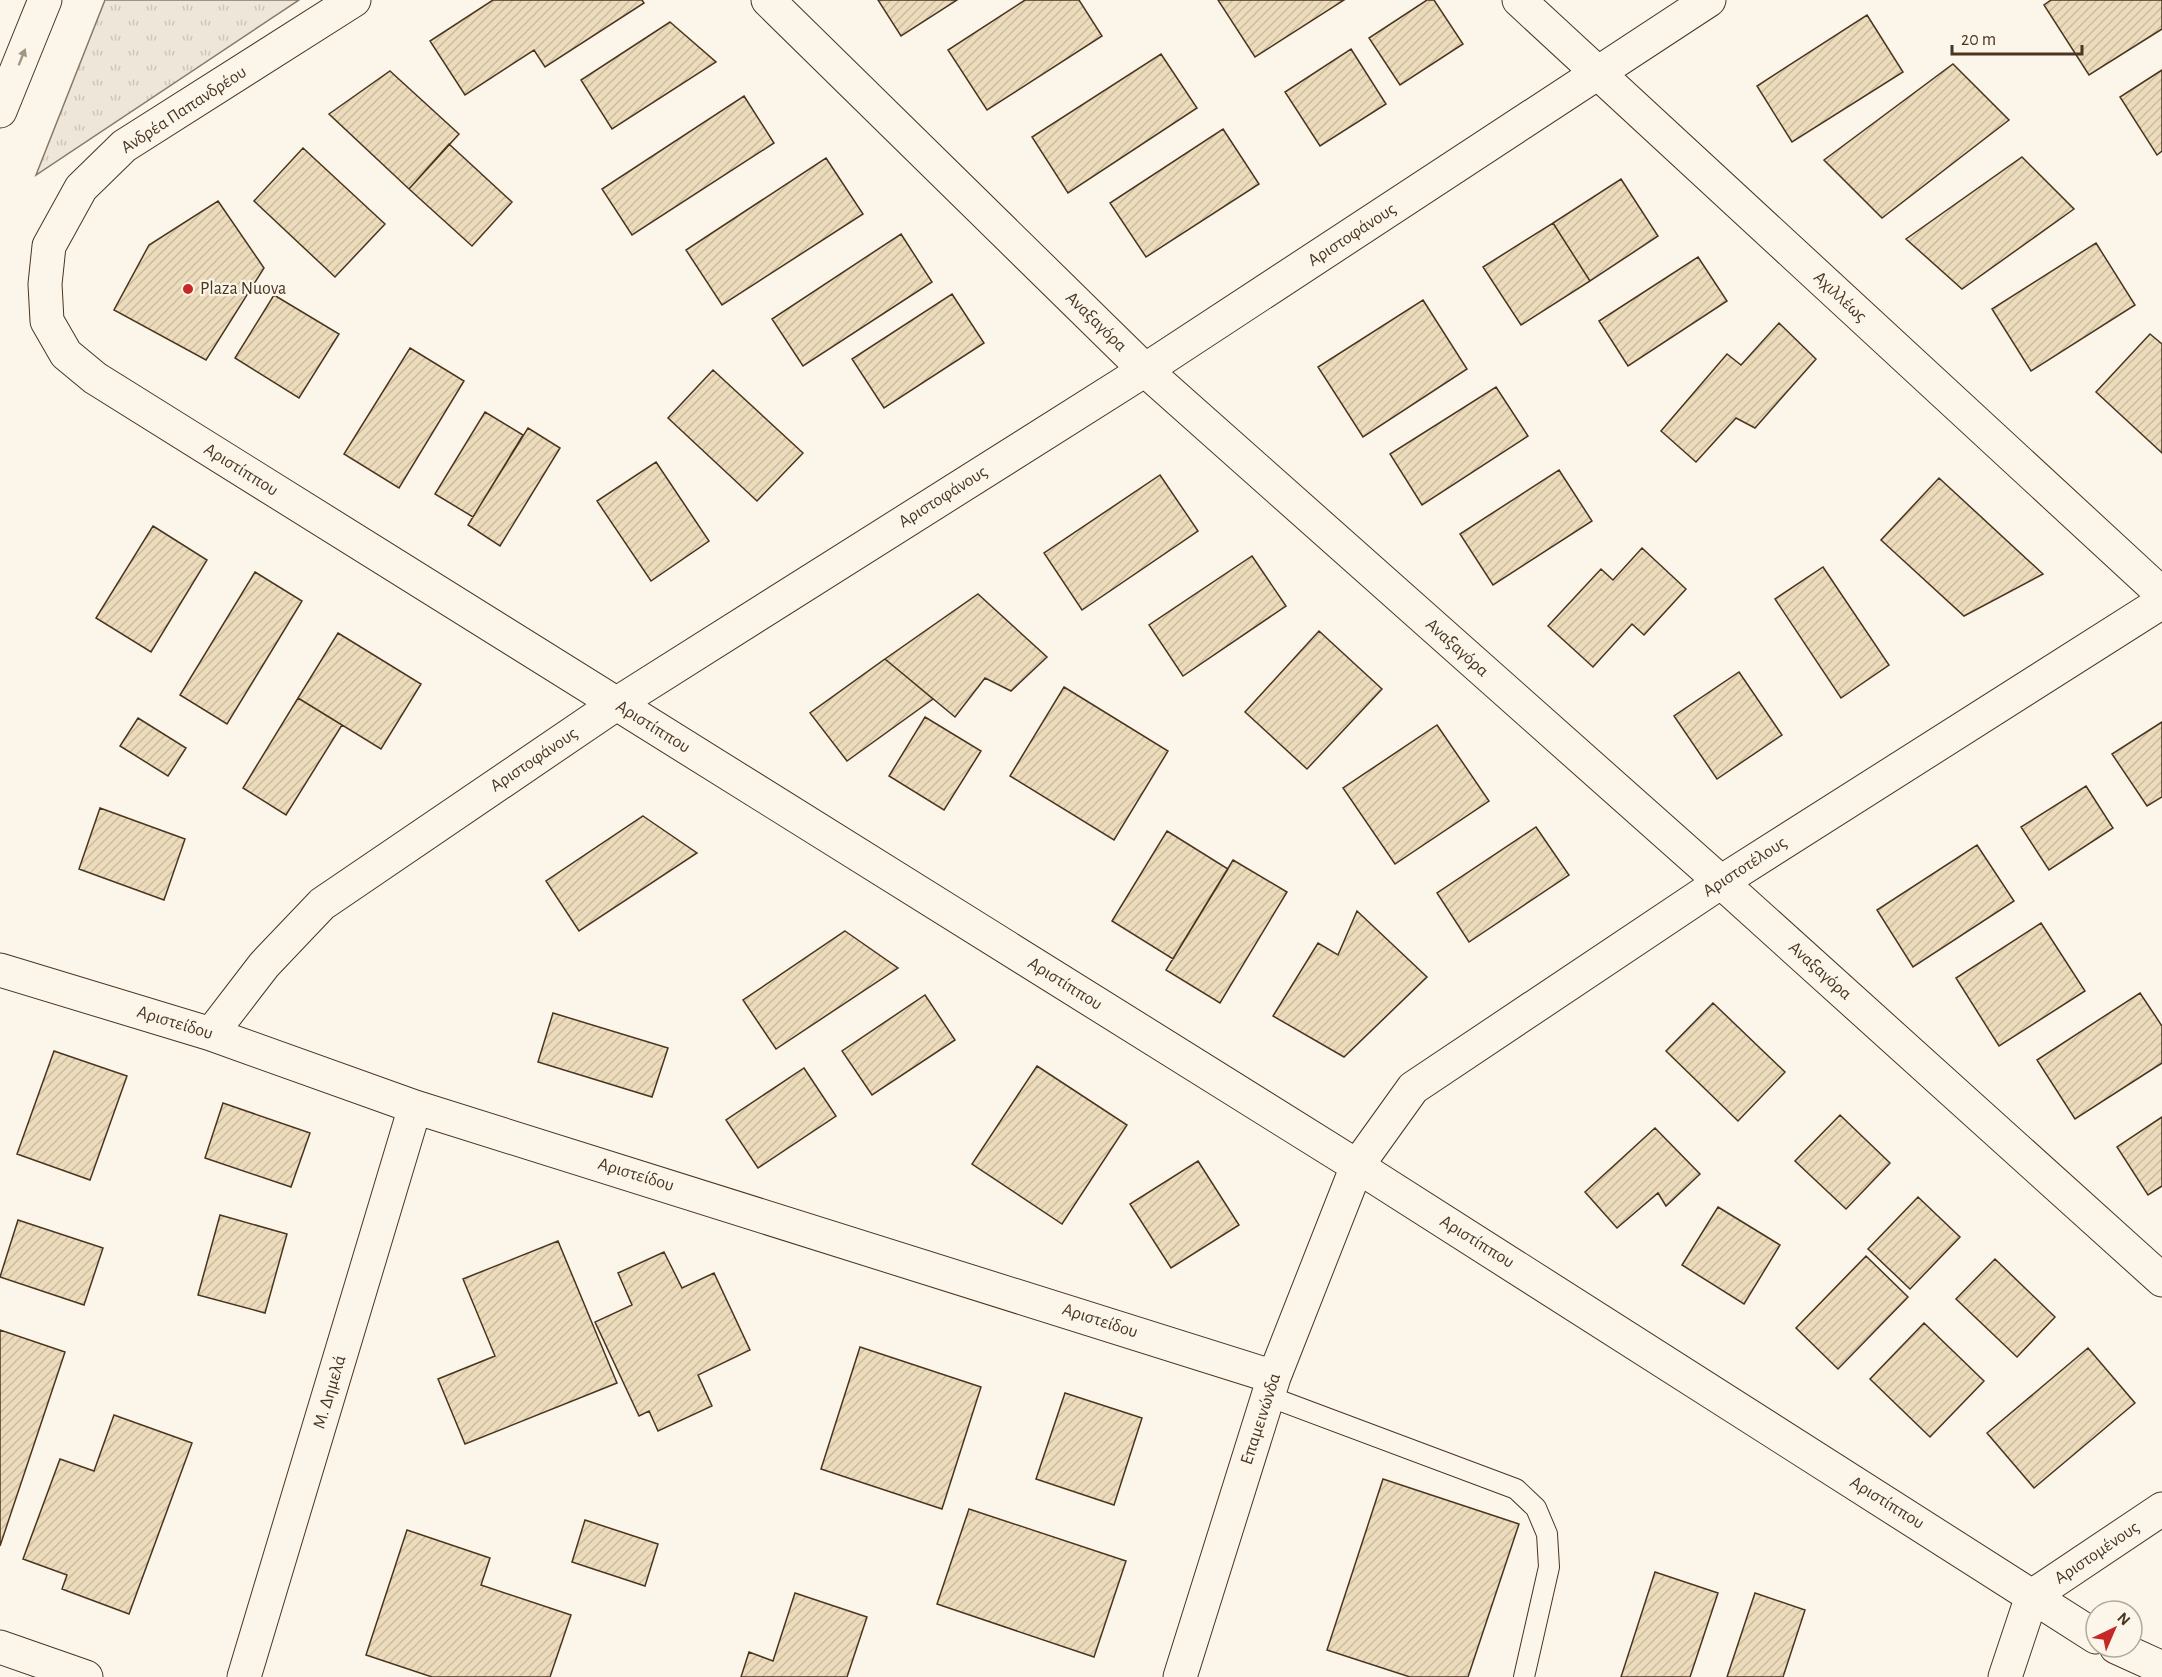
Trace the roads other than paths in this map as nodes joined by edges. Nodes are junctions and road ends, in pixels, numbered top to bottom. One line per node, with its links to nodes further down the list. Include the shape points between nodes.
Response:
1 (45, 0): 7 (street, one-way to 1)
2 (354, 0): 9 (street, Ανδρέα Παπανδρέου, via 124,146 81,188 49,246 47,321 66,354)
3 (768, 0): 8 (street, Αναξαγόρα)
4 (1519, 0): 6 (street, Αχιλλέως)
5 (1709, 0): 6 (street, Αριστοφάνους)
6 (1598, 73): 8 (street, Αριστοφάνους); 10 (street, Αχιλλέως)
7 (0, 111)
8 (1145, 370): 12 (street, Αριστοφάνους); 13 (street, Αναξαγόρα)
9 (95, 378): 12 (street, Αριστίππου)
10 (2162, 594)
11 (2162, 602): 13 (street, Αριστοτέλους)
12 (616, 704): 15 (street, Αριστοφάνους, via 322,904 264,965); 17 (street, Αριστίππου)
13 (1721, 882): 17 (street, Αριστοτέλους, via 1413,1088); 18 (street, Αναξαγόρα)
14 (0, 970): 15 (street, Αριστείδου)
15 (211, 1034): 16 (street, Αριστείδου)
16 (415, 1107): 19 (street, Αριστείδου); 27 (street, Μ. Δημελά)
17 (1357, 1166): 19 (street, Επαμεινώνδα); 21 (street, Αριστίππου)
18 (2162, 1280)
19 (1271, 1386): 28 (street, Επαμεινώνδα); 29 (lane, via 1516,1489 1536,1508 1547,1534 1549,1567)
20 (2162, 1509): 21 (street, Αριστομένους)
21 (2032, 1596): 22 (street); 30 (street)
22 (2084, 1629)
23 (0, 1647): 26 (street)
24 (2142, 1659): 25 (street)
25 (2162, 1668)
26 (86, 1677)
27 (244, 1677)
28 (1180, 1677)
29 (1524, 1677)
30 (2005, 1677)

